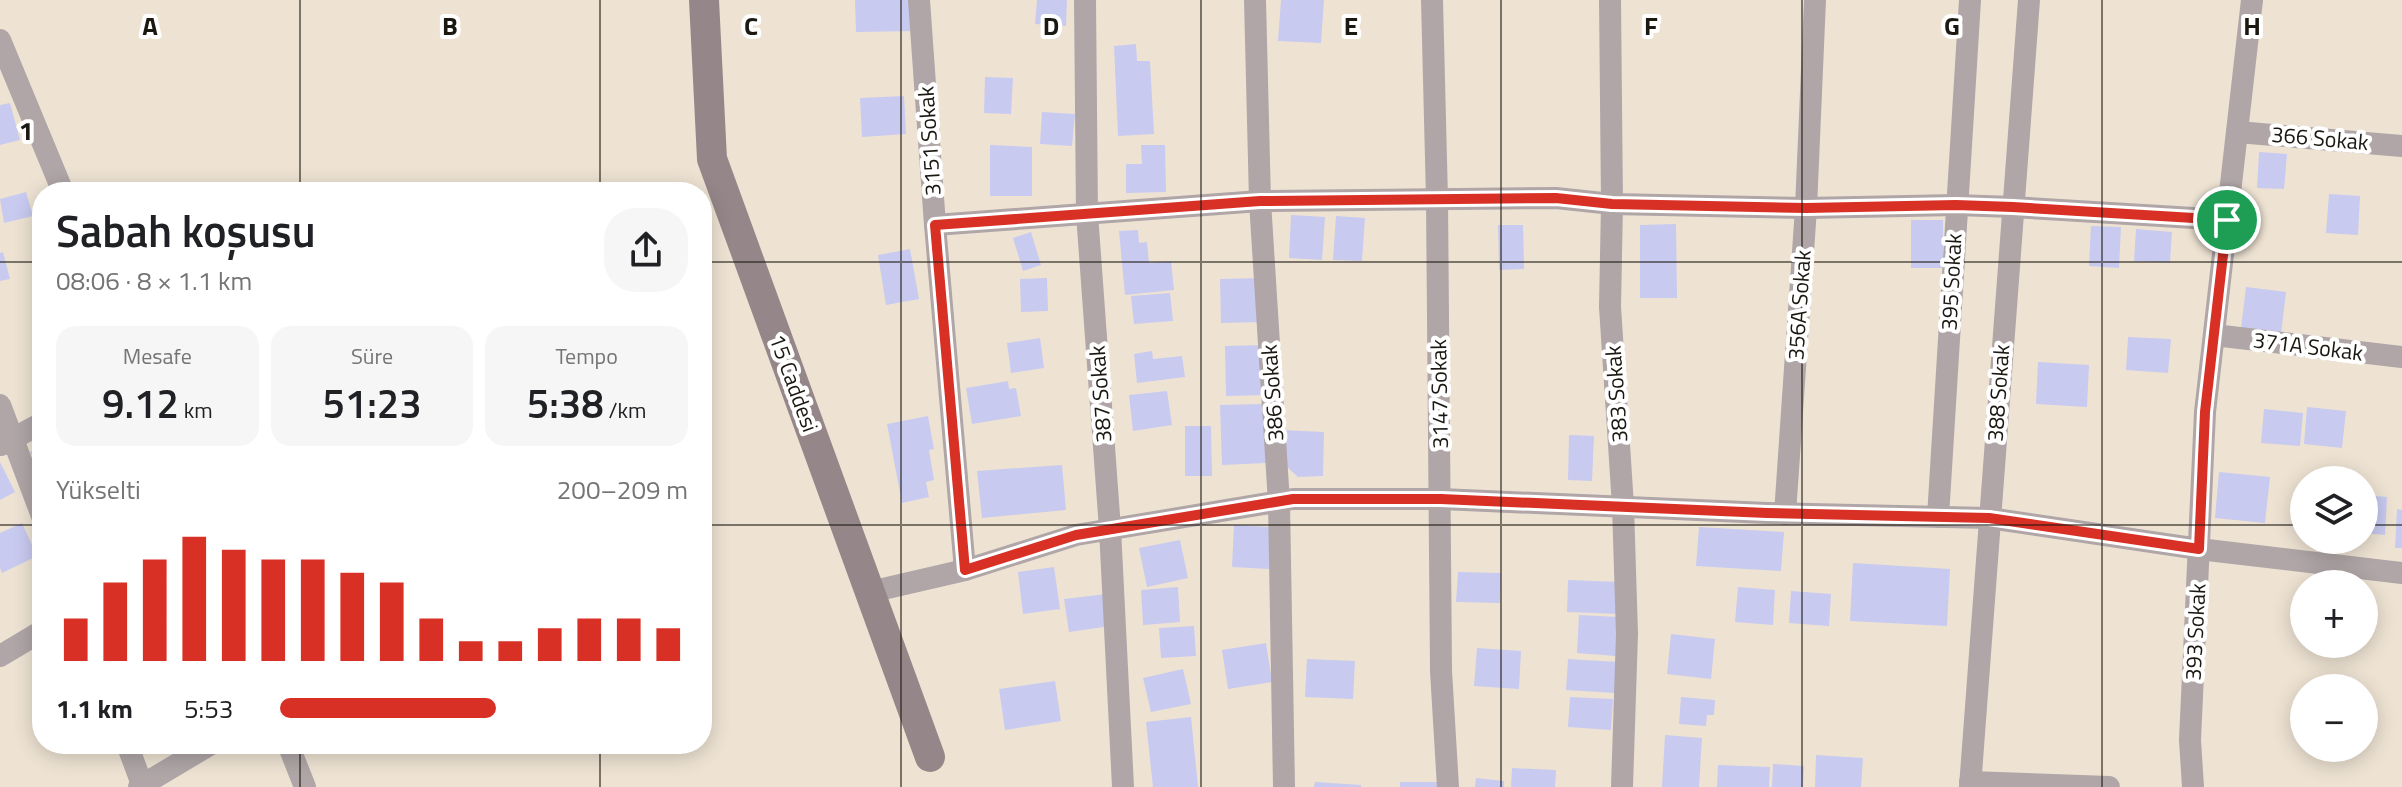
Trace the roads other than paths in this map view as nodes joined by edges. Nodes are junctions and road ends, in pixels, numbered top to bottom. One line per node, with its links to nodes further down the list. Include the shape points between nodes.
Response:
1 (704, 0): 40 (street, 15 Caddesi, via 712,159)
2 (919, 0): 23 (street, 3151 Sokak)
3 (1085, 0): 21 (street, 387 Sokak)
4 (1255, 0): 16 (street, 386 Sokak)
5 (1432, 0): 15 (street, 3147 Sokak)
6 (1610, 0): 17 (street, 383 Sokak)
7 (1815, 0): 20 (street, 356A Sokak)
8 (1970, 0): 18 (street, 395 Sokak)
9 (2029, 0): 19 (street, 388 Sokak)
10 (2252, 0): 12 (street, 393 Sokak)
11 (0, 40): 14 (street)
12 (2237, 132): 13 (street, 366 Sokak); 22 (street, 393 Sokak)
13 (2402, 146)
14 (59, 182)
15 (1437, 199): 16 (street); 17 (street, via 1556,198); 30 (street, 3147 Sokak)
16 (1260, 201): 21 (street); 31 (street, 386 Sokak)
17 (1612, 204): 20 (street); 32 (street, 383 Sokak, via 1610,307)
18 (1956, 205): 19 (street); 20 (street); 34 (street, 395 Sokak)
19 (2013, 207): 22 (street); 35 (street, 388 Sokak)
20 (1806, 208): 33 (street, 356A Sokak)
21 (1087, 214): 23 (street); 36 (street, 387 Sokak)
22 (2227, 220): 24 (street, 393 Sokak)
23 (935, 225): 38 (street, 3151 Sokak)
24 (2214, 335): 25 (street, 371A Sokak); 37 (street, 393 Sokak)
25 (2402, 357)
26 (0, 405): 28 (street)
27 (32, 428): 28 (street)
28 (6, 442): 29 (street)
29 (32, 495)
30 (1441, 499): 31 (street); 32 (street); 52 (street, 3147 Sokak, via 1441,671)
31 (1279, 503): 36 (street); 51 (street, 386 Sokak)
32 (1623, 506): 33 (street); 53 (street, 383 Sokak, via 1627,634)
33 (1785, 514): 34 (street)
34 (1938, 517): 35 (street)
35 (1989, 518): 37 (street); 47 (street, 388 Sokak)
36 (1110, 529): 38 (street); 50 (street, 387 Sokak)
37 (2199, 549): 39 (street); 55 (street, 393 Sokak, via 2190,740)
38 (965, 570): 40 (street)
39 (2402, 573)
40 (870, 592): 46 (street, 15 Caddesi)
41 (32, 637): 42 (street)
42 (0, 656)
43 (130, 754): 48 (street)
44 (194, 754): 48 (street)
45 (292, 754): 49 (street)
46 (930, 757)
47 (1970, 785): 54 (street)
48 (141, 786)
49 (305, 787)
50 (1123, 787)
51 (1284, 787)
52 (1448, 787)
53 (1622, 787)
54 (2109, 787)
55 (2193, 787)

